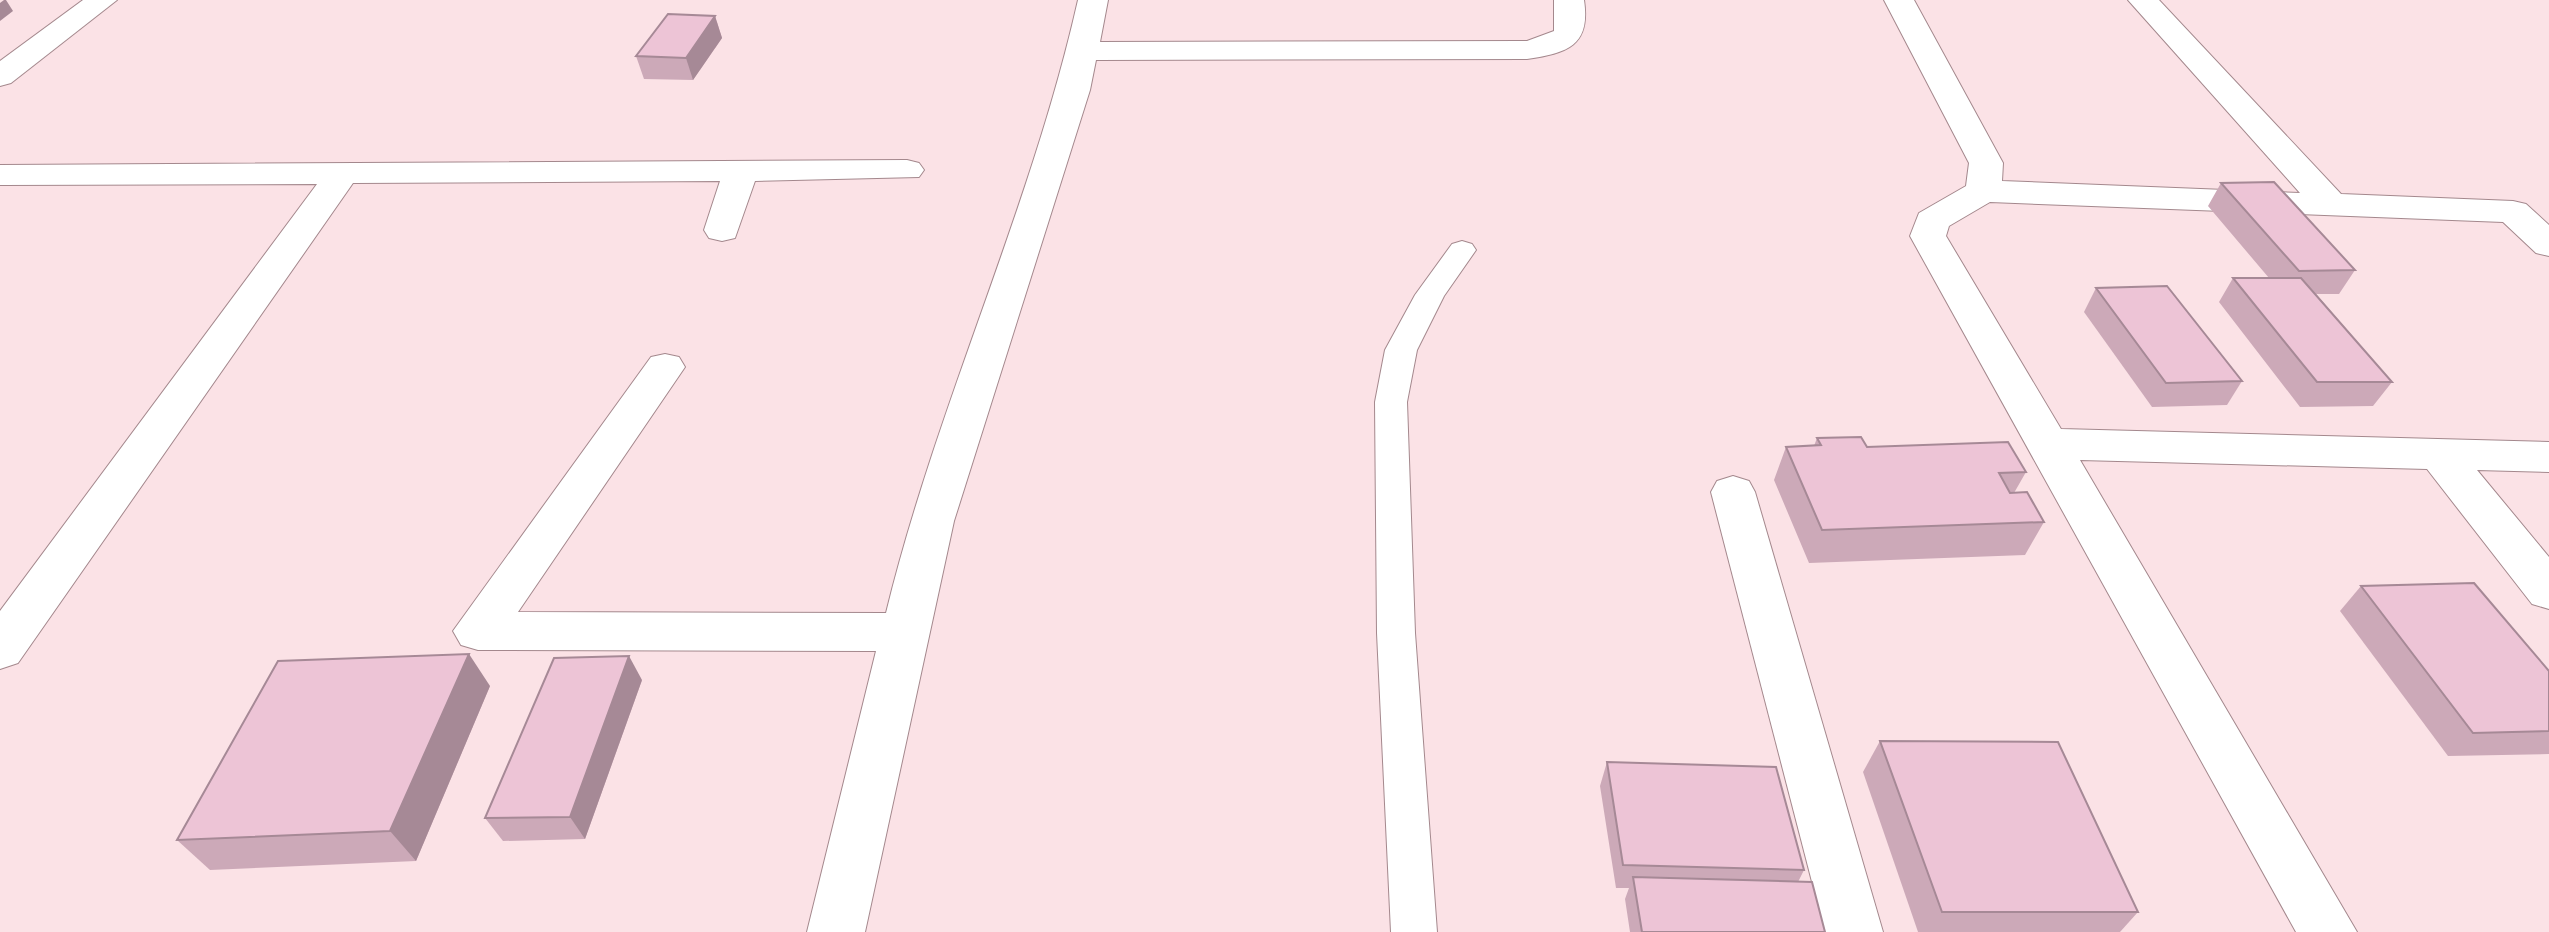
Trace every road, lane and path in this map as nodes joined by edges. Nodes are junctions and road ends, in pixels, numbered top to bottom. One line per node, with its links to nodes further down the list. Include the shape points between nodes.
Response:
1 (102, 0): 7 (street)
2 (1093, 0): 6 (street)
3 (1569, 0): 6 (street, via 1574,25 1567,37 1550,47 1527,50)
4 (1899, 0): 12 (street, via 1986,163)
5 (2143, 0): 13 (street)
6 (1082, 51): 25 (street, via 1074,90 931,521)
7 (0, 76)
8 (741, 170): 9 (street); 10 (street); 16 (street)
9 (907, 170)
10 (343, 173): 11 (street); 26 (street)
11 (0, 175)
12 (1983, 191): 13 (street); 20 (street, via 1932,221 1928,236)
13 (2328, 202): 14 (street)
14 (2513, 212): 15 (street); 17 (street)
15 (2549, 212)
16 (722, 230)
17 (2549, 245)
18 (1462, 250): 28 (lane, via 1401,350 1391,402 1396,633)
19 (665, 367): 25 (street, via 478,631)
20 (2047, 444): 21 (street); 30 (street)
21 (2440, 455): 22 (street); 24 (street)
22 (2549, 457)
23 (1733, 492): 29 (street)
24 (2549, 591)
25 (905, 632): 27 (street)
26 (0, 649)
27 (836, 932)
28 (1414, 932)
29 (1854, 932)
30 (2328, 932)

